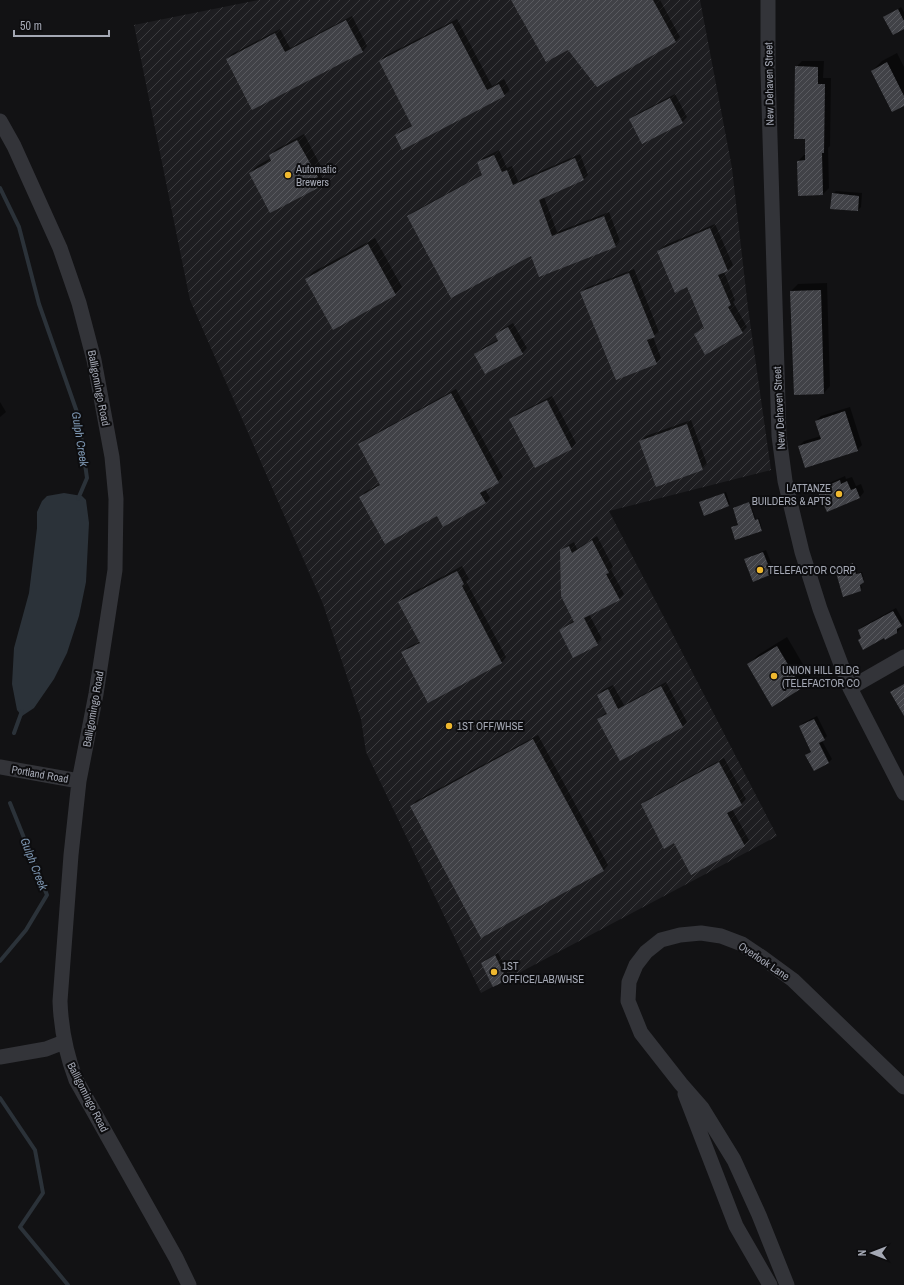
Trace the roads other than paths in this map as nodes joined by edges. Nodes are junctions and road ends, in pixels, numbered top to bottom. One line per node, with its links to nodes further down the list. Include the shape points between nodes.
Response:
1 (768, 0): 4 (street, New Dehaven Street, via 779,436 785,481 802,552)
2 (0, 122): 6 (street, Balligomingo Road, via 14,146 60,248 79,303 94,360 112,457 116,499 115,570 96,694)
3 (904, 657): 4 (street)
4 (850, 688): 7 (street, New Dehaven Street)
5 (0, 767): 6 (street, Portland Road)
6 (79, 781): 8 (street, Balligomingo Road, via 60,1001)
7 (904, 793)
8 (64, 1042): 9 (street, via 46,1049); 14 (street, Balligomingo Road, via 76,1080)
9 (3, 1056)
10 (681, 1084): 11 (street, Overlook Lane, via 641,1033 628,1001 629,982 636,965 646,952 661,940 701,933 721,936 742,944 787,976); 12 (street, Overlook Lane, via 702,1108 734,1160); 13 (street, Overlook Lane)
11 (904, 1087)
12 (759, 1214): 13 (street); 16 (street, Overlook Lane)
13 (736, 1226): 15 (street, Overlook Lane)
14 (189, 1285)
15 (770, 1285)
16 (787, 1285)

